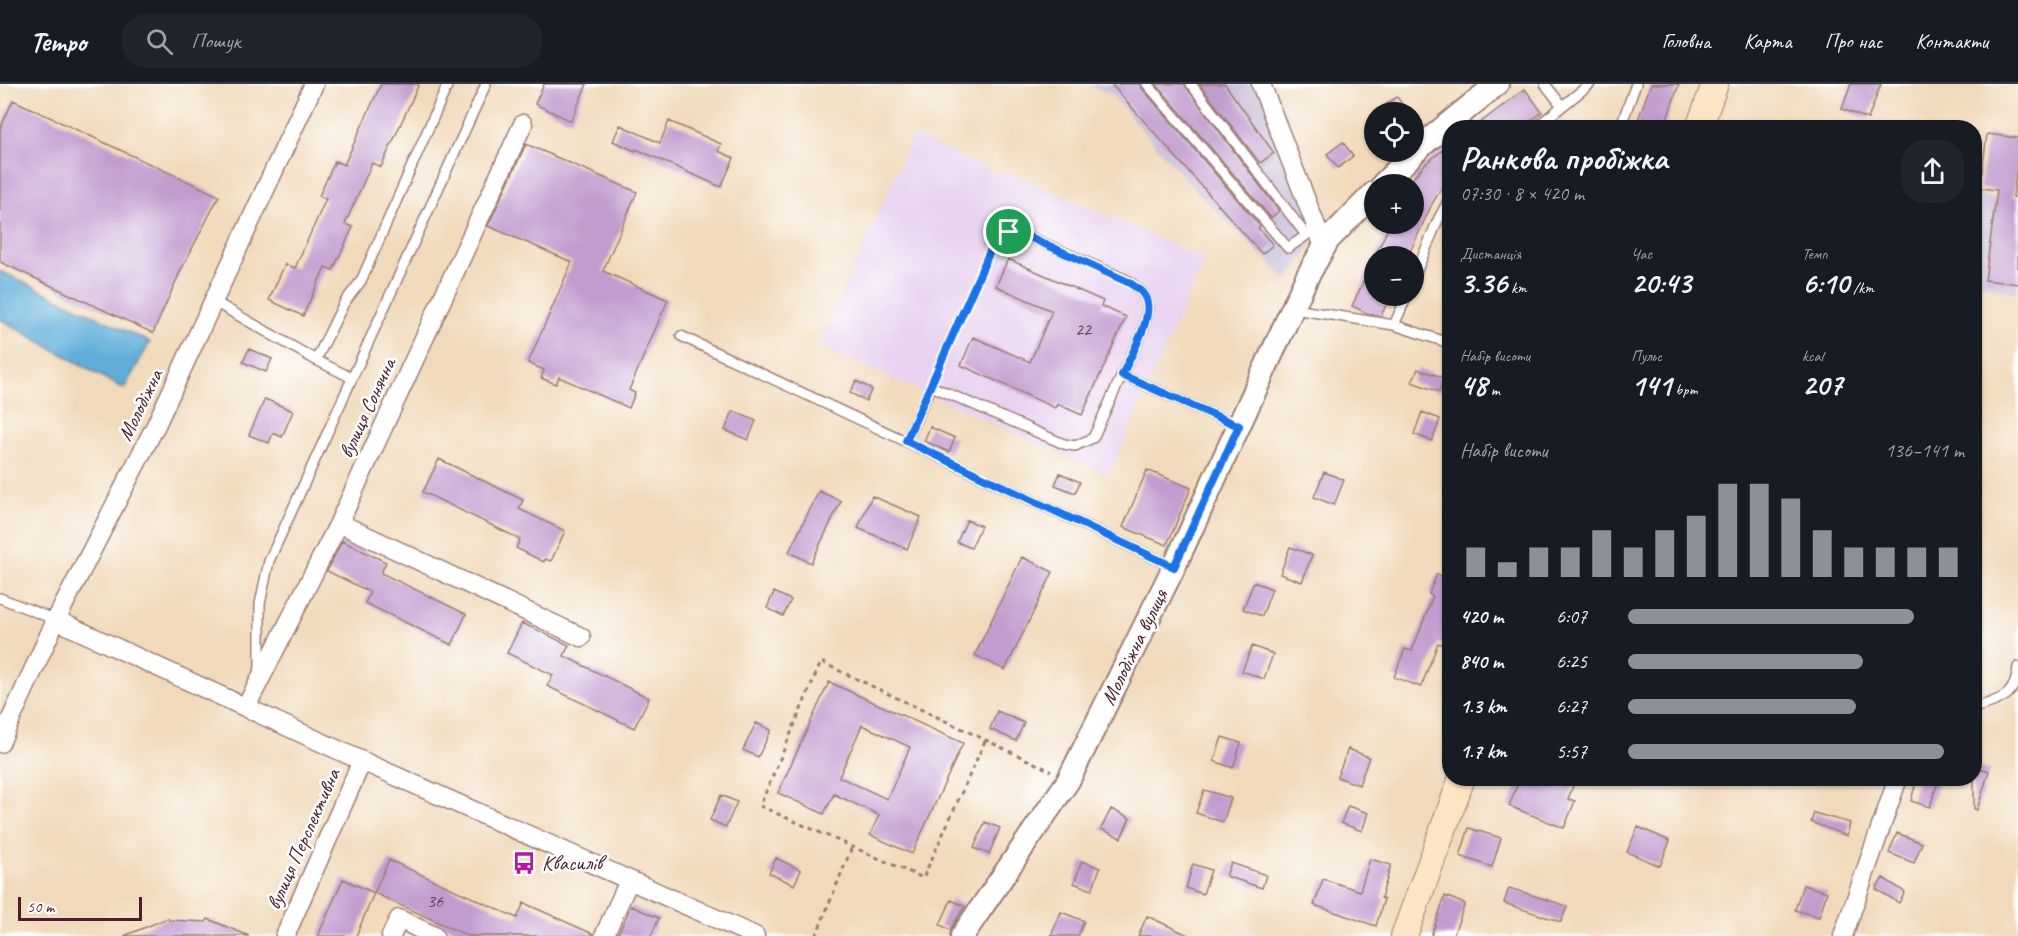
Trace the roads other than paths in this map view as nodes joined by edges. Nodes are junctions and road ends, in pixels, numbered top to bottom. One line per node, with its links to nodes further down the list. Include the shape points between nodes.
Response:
1 (314, 84): 25 (street, Молодіжна)
2 (448, 84): 31 (lane, via 361,280 344,303)
3 (486, 84): 33 (lane)
4 (1147, 84): 22 (lane, via 1288,248)
5 (1191, 84): 22 (lane)
6 (1262, 84): 22 (street)
7 (1497, 84): 13 (street)
8 (1545, 84): 12 (lane)
9 (1590, 84): 12 (lane)
10 (1636, 84): 15 (lane)
11 (1715, 84): 16 (main road)
12 (1562, 106): 14 (lane)
13 (1452, 120)
14 (1545, 120)
15 (1623, 120)
16 (1702, 120)
17 (523, 124): 36 (street, вулиця Сонячна)
18 (1442, 128): 19 (street)
19 (1393, 174)
20 (1364, 203): 22 (street, Молодіжна вулиця, via 1328,240)
21 (1442, 212): 24 (lane)
22 (1316, 238): 27 (street, Молодіжна вулиця, via 1307,277)
23 (994, 242): 32 (lane, via 999,234 1023,234 1141,290 1147,302 1147,315)
24 (1424, 253)
25 (213, 301): 31 (lane); 39 (street, Молодіжна, via 156,425)
26 (1403, 306): 28 (lane)
27 (1292, 309): 28 (lane); 34 (street, Молодіжна вулиця)
28 (1394, 325): 30 (lane)
29 (681, 336): 35 (lane)
30 (1442, 342)
31 (316, 360): 33 (lane)
32 (1122, 375): 34 (lane); 35 (lane, via 1093,438 1075,446 931,386)
33 (352, 378): 42 (lane, via 269,561 260,604)
34 (1239, 426): 37 (street, Молодіжна вулиця)
35 (906, 441): 37 (lane)
36 (339, 523): 40 (street); 42 (street, вулиця Сонячна)
37 (1174, 567): 55 (street, Молодіжна вулиця, via 1069,779)
38 (0, 598): 39 (lane)
39 (56, 620): 44 (street); 45 (street, Молодіжна)
40 (581, 637)
41 (2018, 667): 43 (lane, via 2013,689 2006,698)
42 (260, 678): 44 (street, вулиця Сонячна)
43 (1982, 706)
44 (246, 707): 46 (street)
45 (0, 743)
46 (362, 761): 49 (street); 50 (street, вулиця Перспективна)
47 (1459, 786): 56 (main road)
48 (1895, 786): 57 (street)
49 (629, 881): 53 (street); 54 (street)
50 (285, 936)
51 (391, 936): 52 (street, via 399,919)
52 (434, 936)
53 (604, 936)
54 (755, 936)
55 (962, 936)
56 (1404, 936)
57 (1843, 936)

